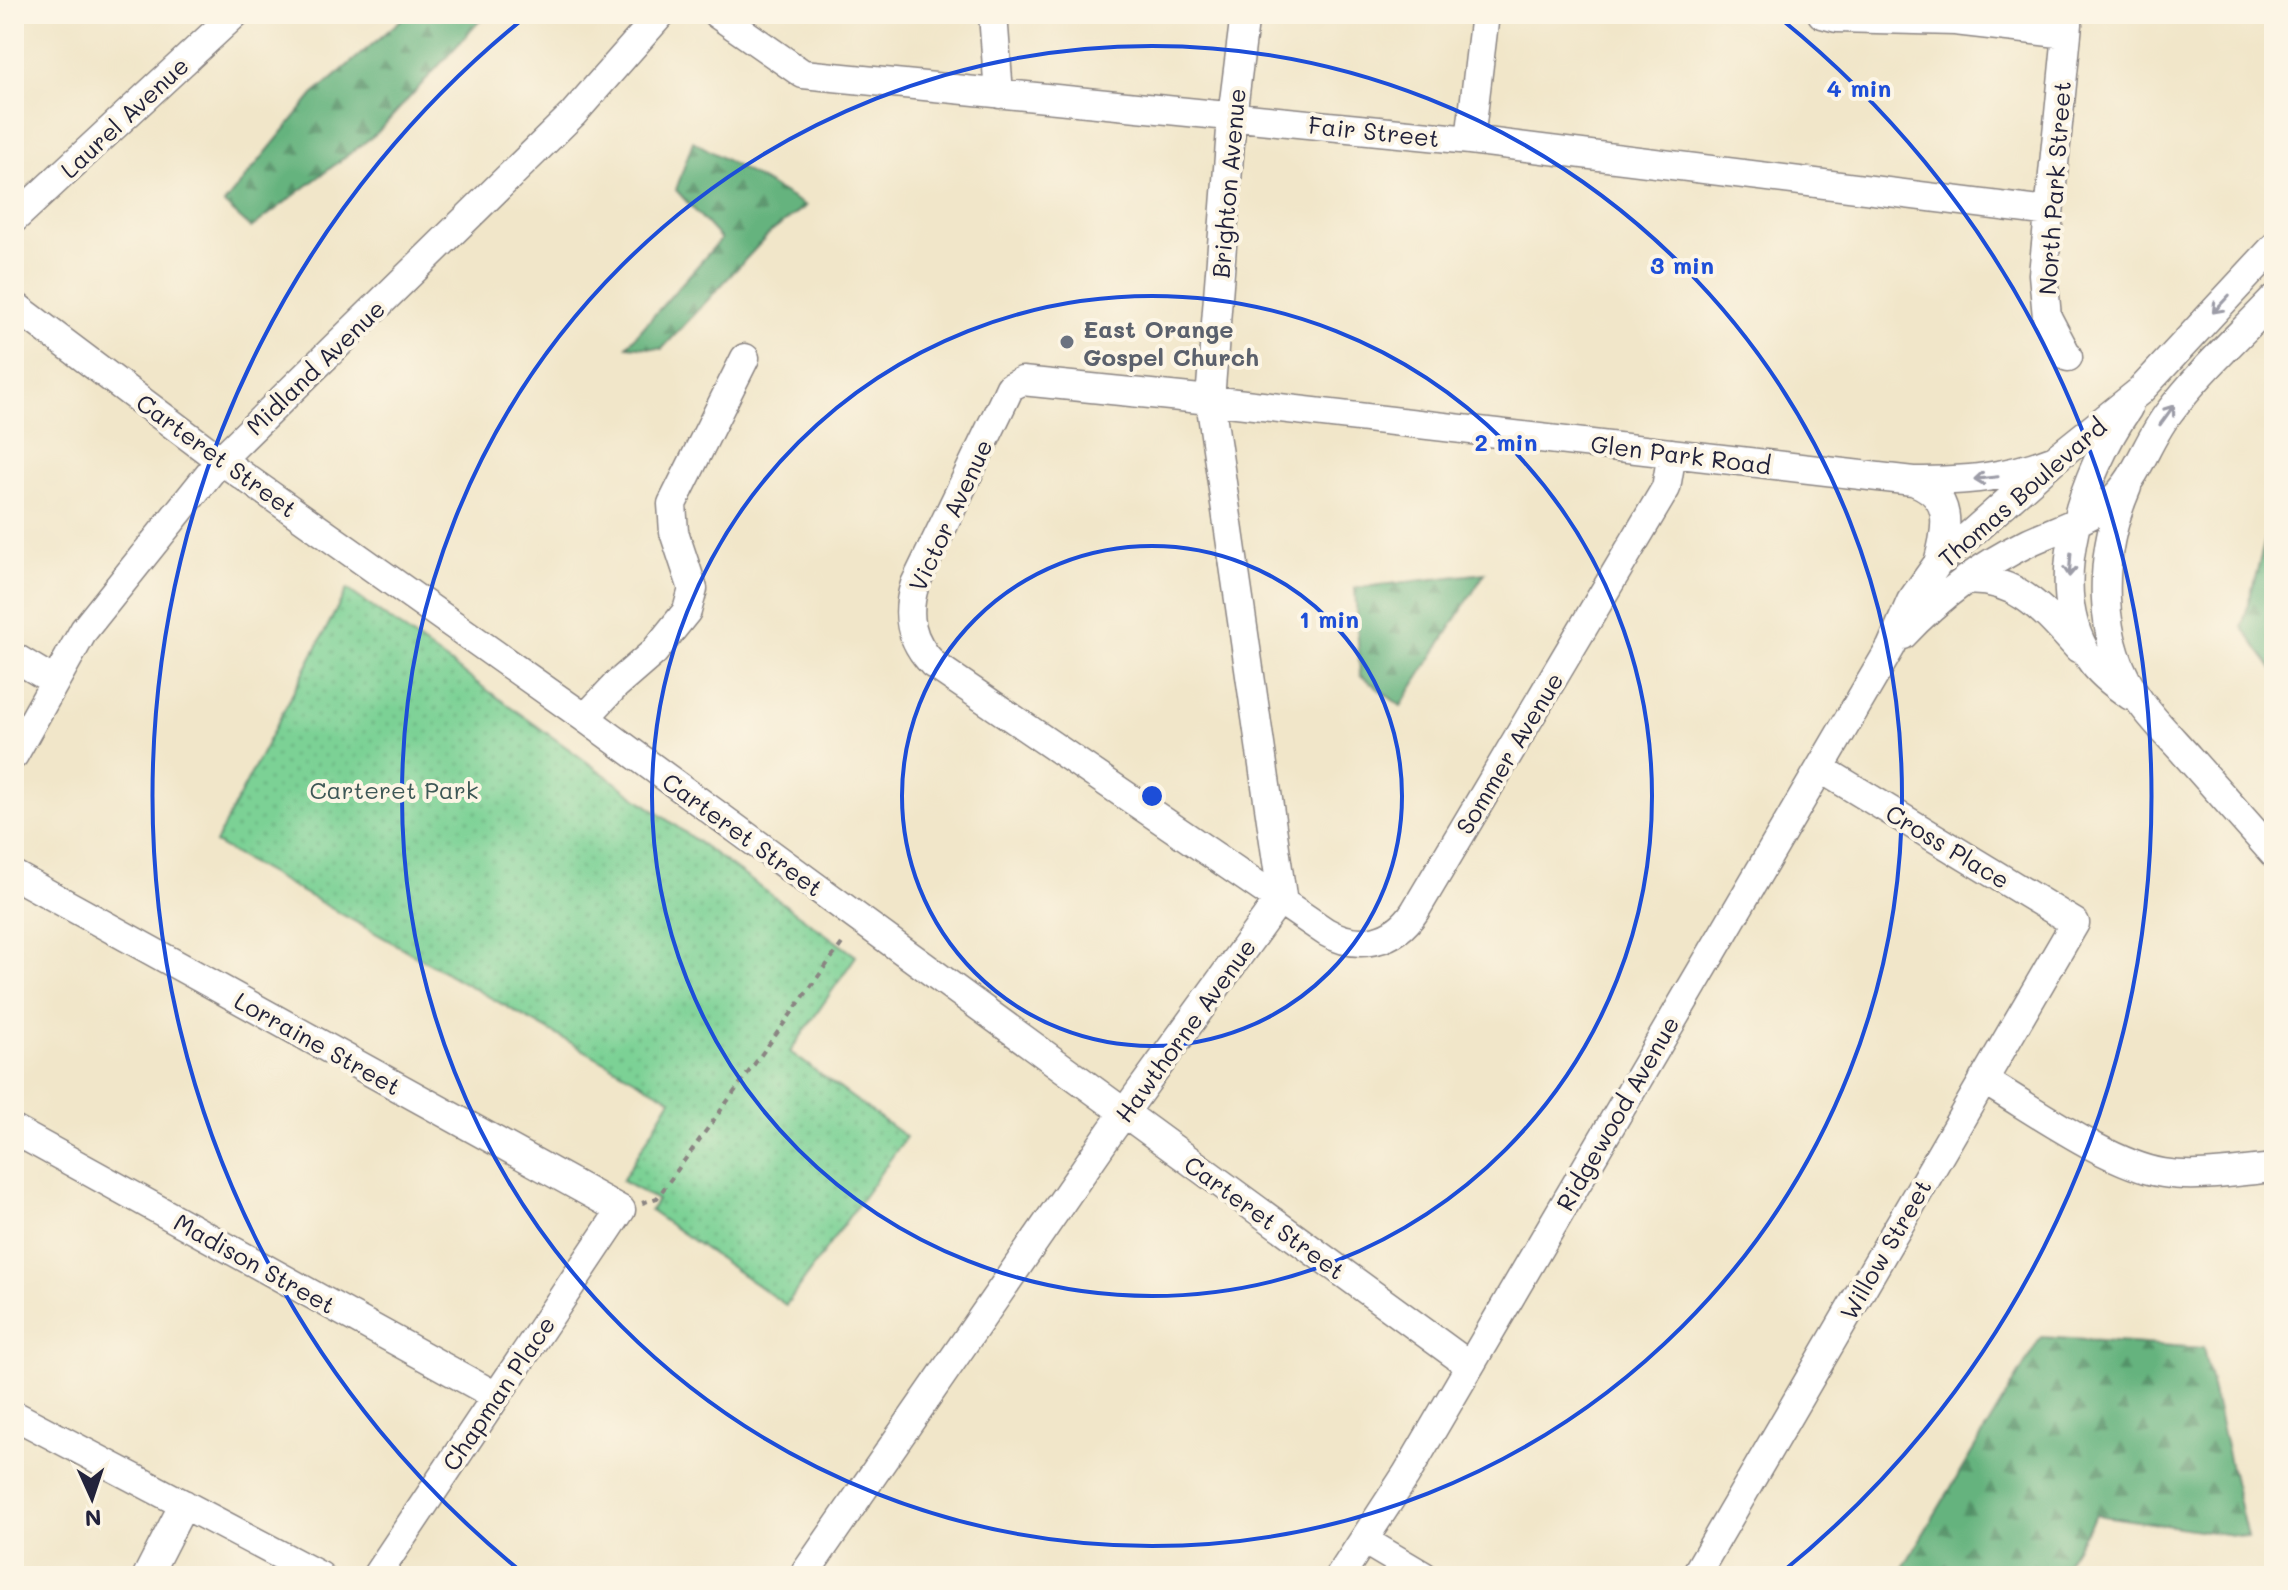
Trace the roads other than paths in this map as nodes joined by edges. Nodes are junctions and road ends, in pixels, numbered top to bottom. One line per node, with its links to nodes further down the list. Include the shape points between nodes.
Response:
1 (661, 14): 23 (street, Midland Avenue, via 573,114)
2 (717, 14): 10 (street, Fair Street, via 803,74)
3 (993, 14): 10 (street)
4 (1245, 14): 11 (street, Brighton Avenue)
5 (1485, 14): 12 (street)
6 (1822, 14): 8 (street)
7 (232, 15): 14 (street, Laurel Avenue)
8 (1944, 18): 9 (street)
9 (2068, 24): 13 (street, North Park Street)
10 (999, 94): 11 (street, Fair Street)
11 (1232, 117): 12 (street, Fair Street); 21 (street, Brighton Avenue)
12 (1470, 140): 13 (street, Fair Street)
13 (2049, 212): 18 (street, North Park Street, via 2043,294 2047,317)
14 (14, 219)
15 (2274, 247): 20 (street, Thomas Boulevard, one-way to 20)
16 (2274, 299): 26 (street, Thomas Boulevard, one-way to 16, via 2152,436 2176,404)
17 (14, 305): 23 (street, Carteret Street)
18 (2068, 357)
19 (745, 358): 35 (street, via 672,504 674,532 693,589 687,611 654,652)
20 (2140, 391): 24 (street, Thomas Boulevard); 27 (street, via 2103,451)
21 (1210, 400): 22 (street, Glen Park Road); 40 (street); 40 (street, Victor Avenue, via 1022,381 1010,387 915,584 910,622 916,642 933,664)
22 (1672, 453): 25 (street, Glen Park Road); 40 (street, Sommer Avenue, via 1666,488 1408,922 1381,939 1349,942)
23 (221, 459): 33 (street, Midland Avenue, via 84,630); 35 (street, Carteret Street)
24 (2055, 459): 25 (street, Glen Park Road, one-way to 25, via 1994,478); 28 (street, Thomas Boulevard)
25 (1913, 481): 28 (street, via 1932,490 1945,509 1946,533)
26 (2129, 483): 27 (street, Thomas Boulevard); 34 (street, via 2111,540 2107,611 2116,657)
27 (2076, 522): 29 (street, Thomas Boulevard); 32 (street, one-way to 32, via 2070,598 2081,644)
28 (1938, 563): 30 (street, Thomas Boulevard, via 1911,601)
29 (1964, 581): 30 (street, Thomas Boulevard); 32 (street, via 1998,582 2023,594)
30 (1891, 647): 37 (street, Ridgewood Avenue)
31 (14, 657): 33 (street)
32 (2096, 667): 34 (street)
33 (54, 681): 36 (street, Midland Avenue)
34 (2140, 703): 38 (street)
35 (585, 718): 43 (street, Carteret Street)
36 (14, 755)
37 (1820, 768): 41 (street, Cross Place); 47 (street, Ridgewood Avenue)
38 (2274, 854)
39 (14, 875): 46 (street, Lorraine Street)
40 (1279, 900): 43 (street, Hawthorne Avenue)
41 (2075, 923): 42 (street, Willow Street)
42 (1983, 1080): 45 (street, via 2111,1155 2145,1169 2193,1175); 58 (street, Willow Street)
43 (1124, 1114): 47 (street, Carteret Street); 55 (street, Hawthorne Avenue)
44 (14, 1130): 48 (street, Madison Street)
45 (2274, 1168)
46 (621, 1210): 48 (street, Chapman Place)
47 (1469, 1365): 51 (street, Ridgewood Avenue)
48 (496, 1396): 54 (street, Chapman Place)
49 (14, 1415): 50 (street)
50 (184, 1504): 52 (street); 53 (street)
51 (1365, 1541): 56 (street, Ridgewood Avenue); 57 (street)
52 (147, 1576)
53 (320, 1576)
54 (376, 1576)
55 (803, 1576)
56 (1340, 1576)
57 (1424, 1576)
58 (1695, 1576)

